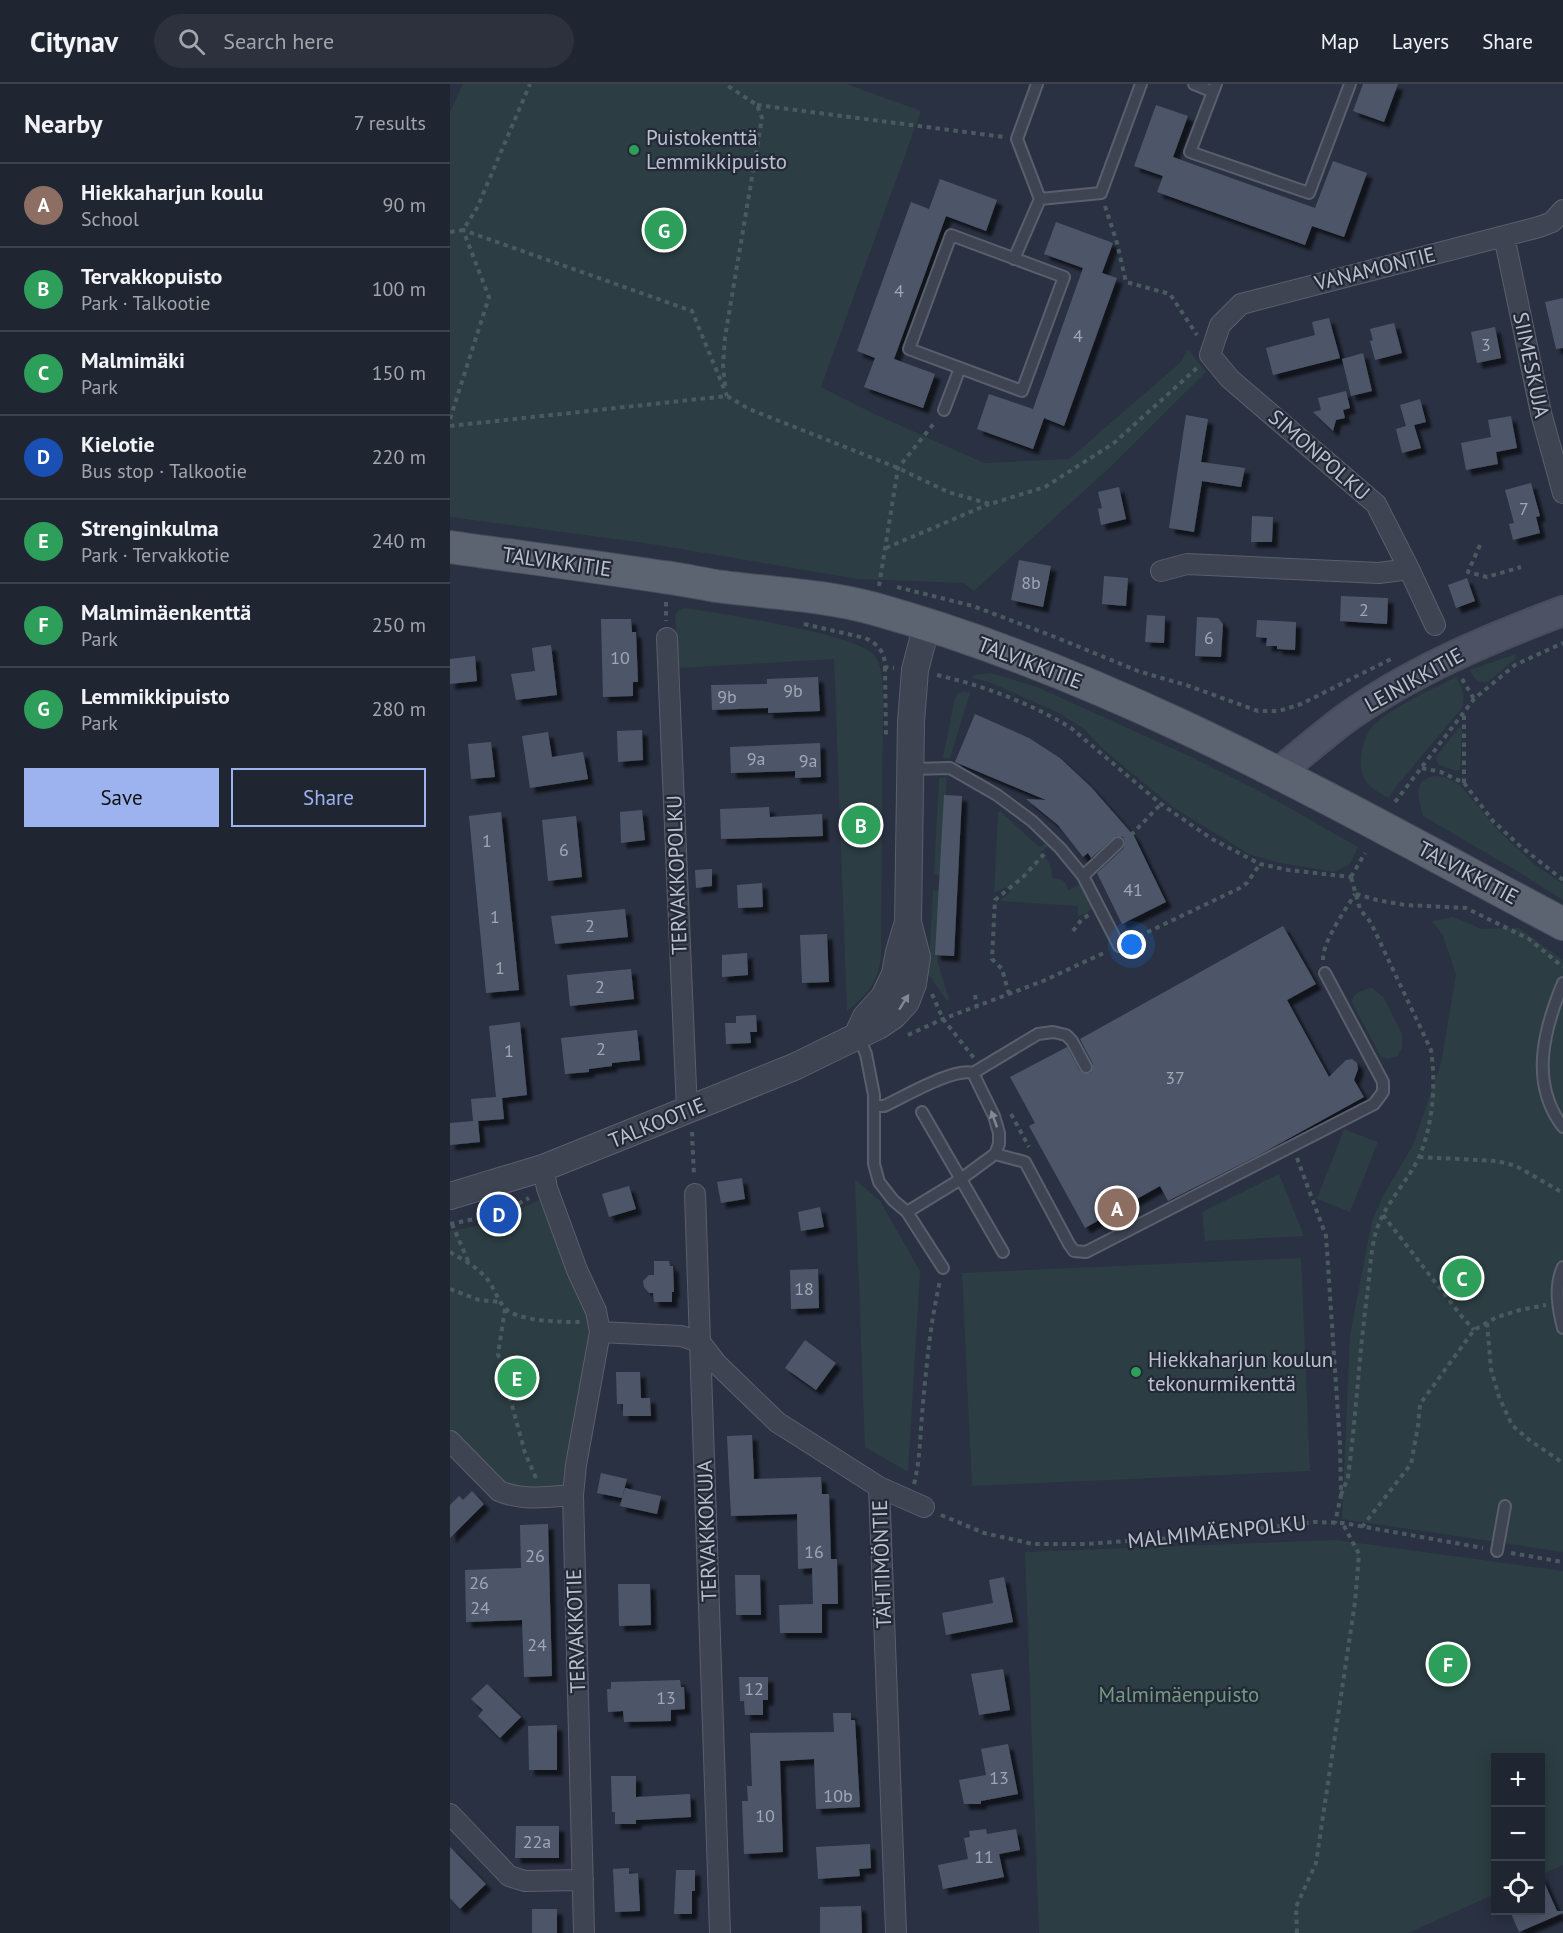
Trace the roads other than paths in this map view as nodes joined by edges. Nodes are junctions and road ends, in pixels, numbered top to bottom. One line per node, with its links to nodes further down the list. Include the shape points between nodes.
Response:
1 (1037, 84): 6 (lane, via 1017,139)
2 (1141, 84): 6 (lane, via 1101,193)
3 (1194, 84): 5 (lane)
4 (1350, 84): 5 (lane, via 1309,194 1190,152)
5 (1214, 88)
6 (1040, 199): 9 (lane)
7 (1563, 210): 8 (street, VANAMONTIE, via 1552,222)
8 (1504, 236): 10 (street, VANAMONTIE, via 1241,304 1220,325); 13 (street, SIIMESKUJA, via 1541,413)
9 (1014, 259): 11 (lane, via 1064,277 1022,391); 11 (lane, via 951,235 909,349)
10 (1210, 355): 15 (street, SIMONPOLKU, via 1230,379 1376,504)
11 (960, 368): 12 (lane)
12 (944, 410)
13 (1563, 493)
14 (450, 548): 18 (main road, TALVIKKITIE, via 787,593 871,608)
15 (1408, 569): 16 (street, via 1379,573 1187,564); 19 (street, SIMONPOLKU)
16 (1161, 571)
17 (1563, 611): 22 (main road, LEINIKKITIE, via 1450,658 1398,686 1343,721)
18 (927, 624): 21 (street, via 915,670); 22 (main road, TALVIKKITIE, via 1151,711)
19 (1435, 625)
20 (667, 638): 34 (street, TERVAKKOPOLKU)
21 (910, 769): 24 (lane, via 950,768 997,795 1032,821); 29 (street, via 908,922 885,997 866,1017)
22 (1278, 773): 25 (main road, TALVIKKITIE)
23 (1118, 843): 24 (lane)
24 (1083, 876): 26 (lane)
25 (1563, 924)
26 (1119, 946)
27 (1325, 973): 36 (lane, via 1383,1082 1383,1092 1374,1104 1086,1252 1074,1251 1069,1244 1025,1162)
28 (1563, 982): 35 (lane, via 1544,1038 1542,1070 1547,1096)
29 (858, 1035): 32 (lane, via 866,1054); 34 (street, TALKOOTIE)
30 (1086, 1067): 31 (lane, via 1072,1041 1053,1032 1038,1034)
31 (973, 1073): 32 (lane, via 954,1073 884,1106); 36 (lane, one-way to 31, via 999,1133)
32 (874, 1106): 41 (lane, via 874,1164 879,1182)
33 (922, 1112): 38 (lane)
34 (690, 1120): 37 (street, TALKOOTIE)
35 (1563, 1127)
36 (995, 1154): 38 (lane)
37 (543, 1168): 40 (street, TALKOOTIE); 45 (street)
38 (961, 1179): 41 (lane); 42 (lane)
39 (695, 1194): 47 (street, TERVAKKOKUJA)
40 (450, 1196)
41 (907, 1212): 44 (lane)
42 (1004, 1252)
43 (1563, 1267): 46 (lane, via 1557,1305)
44 (943, 1268)
45 (599, 1325): 47 (street); 50 (street, TERVAKKOTIE)
46 (1563, 1328)
47 (700, 1342): 49 (street, TÄHTIMÖNTIE, via 717,1364 777,1422); 57 (street, TERVAKKOKUJA)
48 (450, 1441): 50 (street, via 499,1491 510,1496)
49 (879, 1487): 51 (street); 58 (street, TÄHTIMÖNTIE)
50 (573, 1495): 55 (street, TERVAKKOTIE)
51 (917, 1504)
52 (1505, 1506): 53 (lane)
53 (1497, 1551)
54 (450, 1814): 55 (street, via 508,1876 525,1881)
55 (583, 1880): 56 (street, TERVAKKOTIE)
56 (584, 1933)
57 (720, 1933)
58 (896, 1933)

